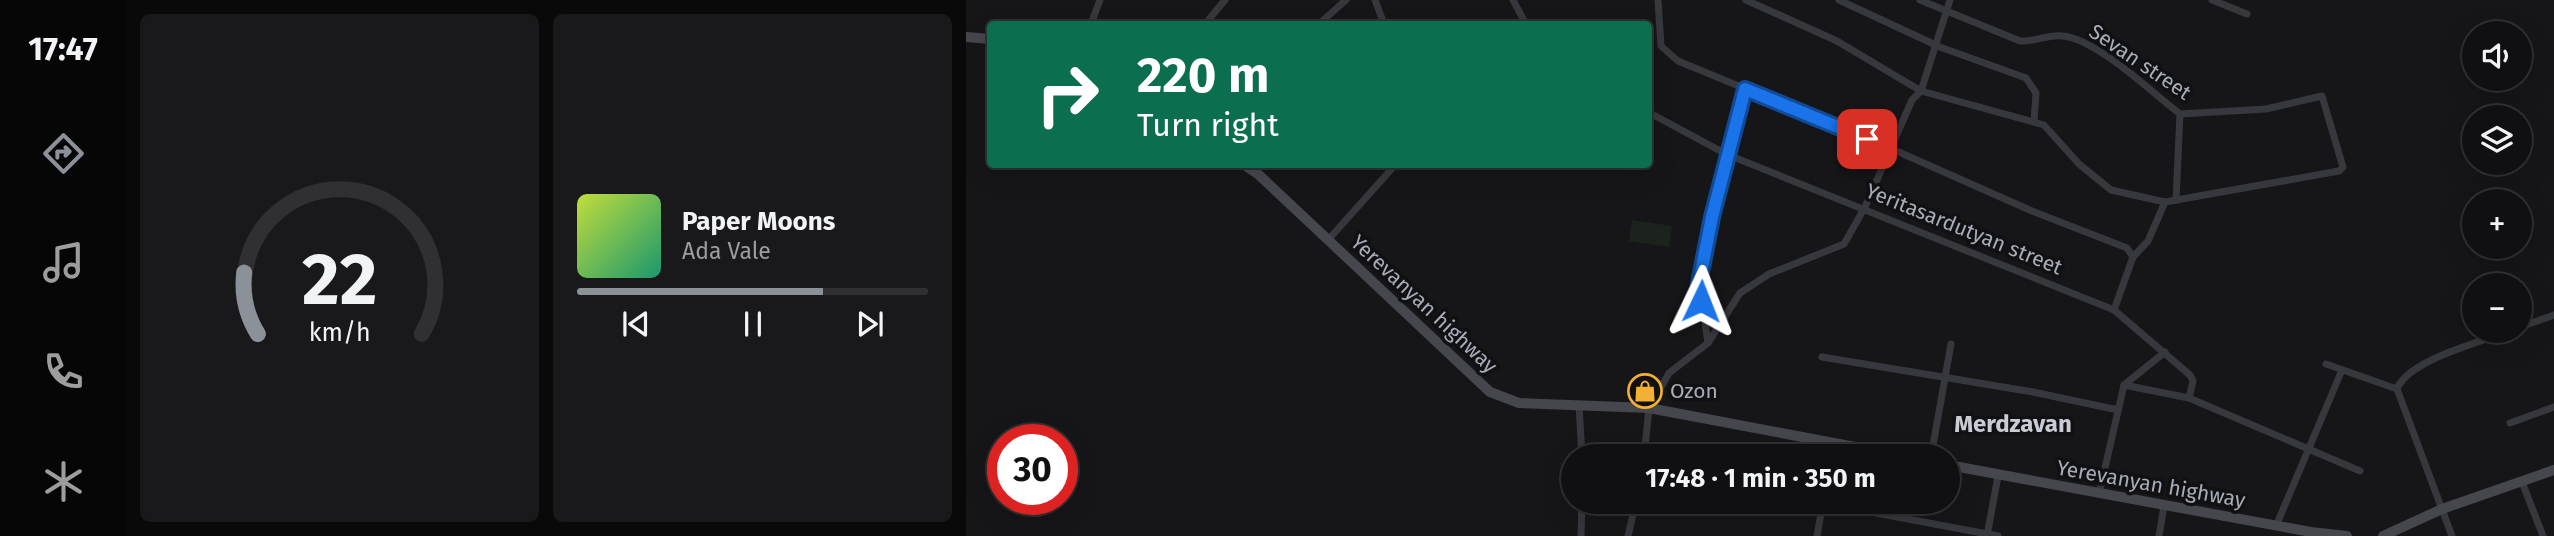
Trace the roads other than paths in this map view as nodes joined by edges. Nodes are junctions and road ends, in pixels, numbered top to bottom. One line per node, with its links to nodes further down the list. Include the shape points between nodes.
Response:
1 (1100, 0): 14 (street)
2 (1225, 0): 15 (street)
3 (1346, 0): 16 (street)
4 (1375, 0): 17 (street)
5 (1513, 0): 18 (street)
6 (1658, 0): 22 (street, via 1661,46 1678,61)
7 (1748, 0): 23 (street, via 1837,41)
8 (1839, 0): 21 (street)
9 (1920, 0): 12 (street, Sevan street)
10 (1950, 0): 12 (street)
11 (2212, 0): 13 (street)
12 (1946, 11): 21 (street); 25 (street, Sevan street, via 2020,41 2033,42 2049,35 2082,41)
13 (2247, 14)
14 (1092, 21)
15 (1208, 21)
16 (1322, 21)
17 (1383, 21)
18 (1524, 21)
19 (966, 37): 20 (main road)
20 (987, 39)
21 (1936, 44): 23 (street); 26 (street, via 2030,81 2036,93)
22 (1745, 89): 27 (street); 28 (street)
23 (1922, 91): 26 (street); 27 (street, via 1912,100)
24 (1652, 114): 28 (street, Yeritasardutyan street)
25 (2180, 114): 31 (street); 31 (street, Sevan street, via 2266,109 2322,96 2344,160 2339,171)
26 (2034, 121): 32 (street, via 2044,125 2111,191)
27 (1892, 149): 33 (street); 35 (street, via 2127,248)
28 (1726, 154): 33 (street, Yeritasardutyan street); 39 (street, via 1699,283)
29 (1249, 168): 34 (main road, Yerevanyan highway)
30 (1392, 168): 34 (street)
31 (2176, 200): 32 (street)
32 (2165, 202): 35 (street, via 2148,241)
33 (1865, 207): 36 (street, Yeritasardutyan street); 39 (street, via 1844,244 1769,274 1740,293)
34 (1328, 240): 50 (main road, Yerevanyan highway, via 1490,392 1519,403)
35 (2133, 257): 36 (street)
36 (2114, 310): 42 (street, Yeritasardutyan street)
37 (2554, 315): 38 (street)
38 (2532, 323)
39 (1708, 343): 52 (street, via 1669,373)
40 (2480, 343): 48 (street, via 2416,368 2401,379)
41 (1951, 344): 46 (street)
42 (2165, 352): 47 (street); 49 (street, Yeritasardutyan street, via 2190,375)
43 (1822, 357): 46 (street)
44 (2326, 364): 45 (street)
45 (2342, 370): 48 (street); 60 (street)
46 (1946, 380): 53 (street); 59 (street)
47 (2124, 385): 49 (street); 53 (street)
48 (2398, 389): 68 (street)
49 (2189, 398): 60 (street)
50 (1579, 405): 52 (main road, Yerevanyan highway); 56 (street)
51 (2554, 407): 54 (street)
52 (1649, 408): 55 (main road, Yerevanyan highway); 57 (street)
53 (2118, 410): 66 (street)
54 (2510, 423)
55 (1835, 442): 58 (main road, Yerevanyan highway)
56 (1581, 444)
57 (1645, 444)
58 (1845, 444)
59 (1934, 444)
60 (2309, 449): 63 (street); 73 (street)
61 (1960, 468): 64 (main road, Yerevanyan highway)
62 (2554, 470): 65 (main road)
63 (2360, 471)
64 (1998, 476): 66 (main road, Yerevanyan highway); 75 (street)
65 (2522, 482): 68 (main road); 84 (street)
66 (2099, 494): 67 (main road, Yerevanyan highway)
67 (2164, 506): 73 (main road, Yerevanyan highway); 80 (street)
68 (2442, 509): 82 (main road); 83 (street)
69 (1582, 514): 76 (street)
70 (1633, 514): 77 (street)
71 (1820, 514): 78 (street)
72 (1878, 514): 75 (street)
73 (2276, 526): 74 (main road, Yerevanyan highway)
74 (2311, 534): 81 (main road, Yerevanyan highway)
75 (1987, 535): 79 (street)
76 (1581, 536)
77 (1628, 536)
78 (1817, 536)
79 (1997, 536)
80 (2159, 536)
81 (2347, 536)
82 (2383, 536)
83 (2452, 536)
84 (2543, 536)

